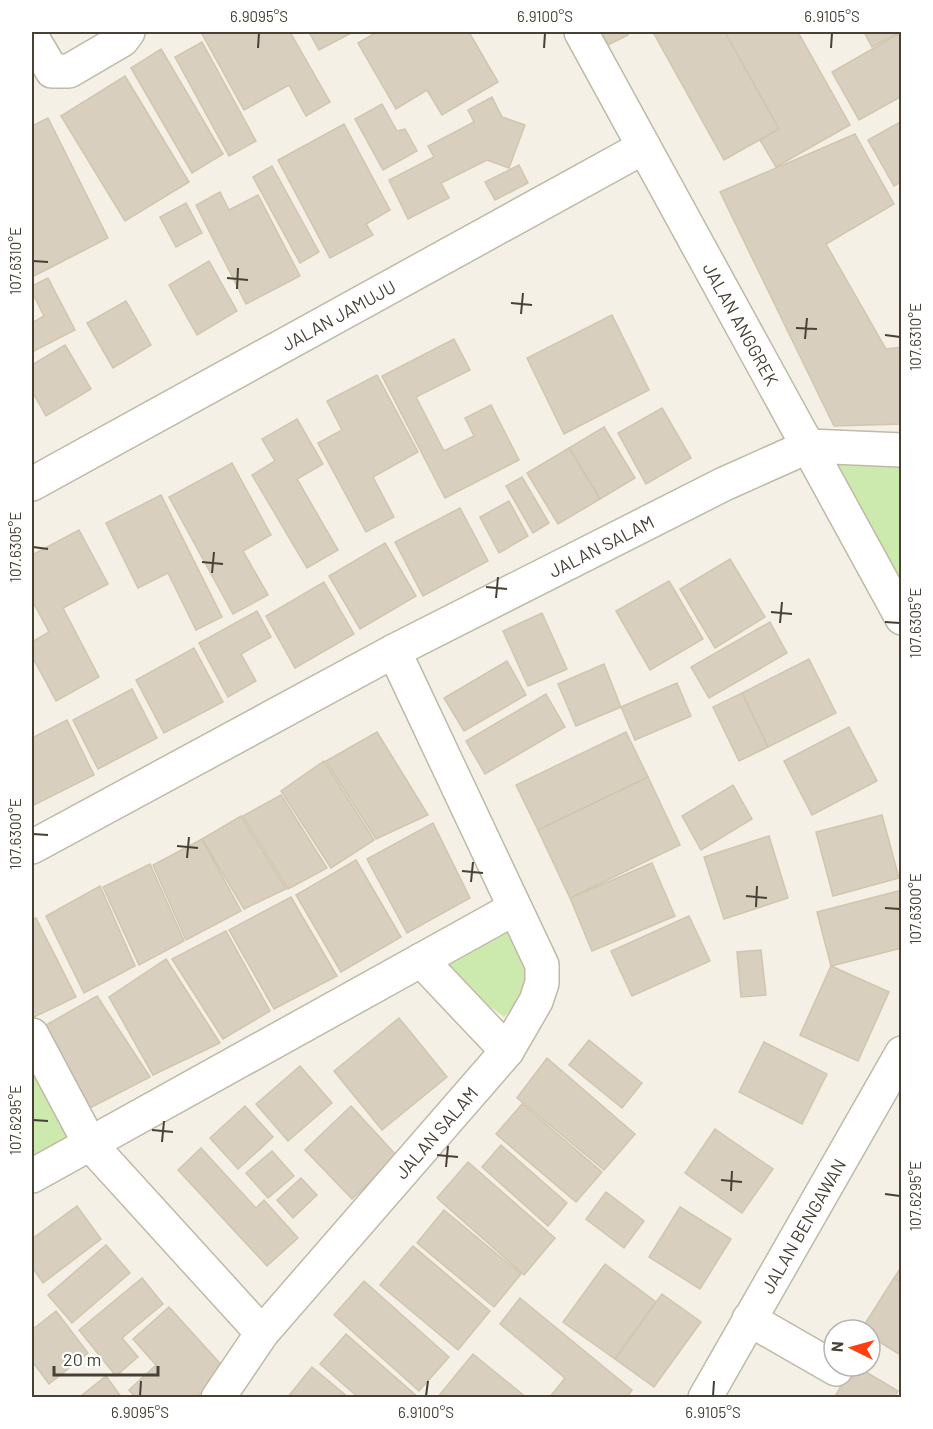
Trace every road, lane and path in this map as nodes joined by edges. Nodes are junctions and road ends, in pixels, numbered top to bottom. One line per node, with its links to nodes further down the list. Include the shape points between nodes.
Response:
1 (128, 32): 3 (street, via 122,40 64,71 52,71)
2 (581, 32): 4 (street, JALAN ANGGREK)
3 (32, 37)
4 (644, 147): 5 (street, JALAN ANGGREK); 7 (street, JALAN JAMUJU)
5 (808, 446): 6 (street); 8 (street, JALAN ANGGREK); 9 (street, JALAN SALAM, via 724,484)
6 (902, 450)
7 (32, 484)
8 (902, 618)
9 (394, 651): 10 (street, JALAN SALAM); 11 (street, JALAN SALAM)
10 (32, 847)
11 (515, 908): 12 (street); 14 (street, JALAN SALAM, via 542,965 542,983)
12 (421, 960): 14 (street); 16 (street)
13 (32, 1035): 16 (street)
14 (507, 1052): 19 (street, JALAN SALAM)
15 (902, 1053): 18 (street, JALAN BENGAWAN)
16 (90, 1144): 17 (street); 19 (street)
17 (32, 1176)
18 (749, 1319): 20 (street); 22 (street, JALAN BENGAWAN)
19 (261, 1334): 21 (street, JALAN SALAM)
20 (822, 1361)
21 (218, 1398)
22 (705, 1398)

